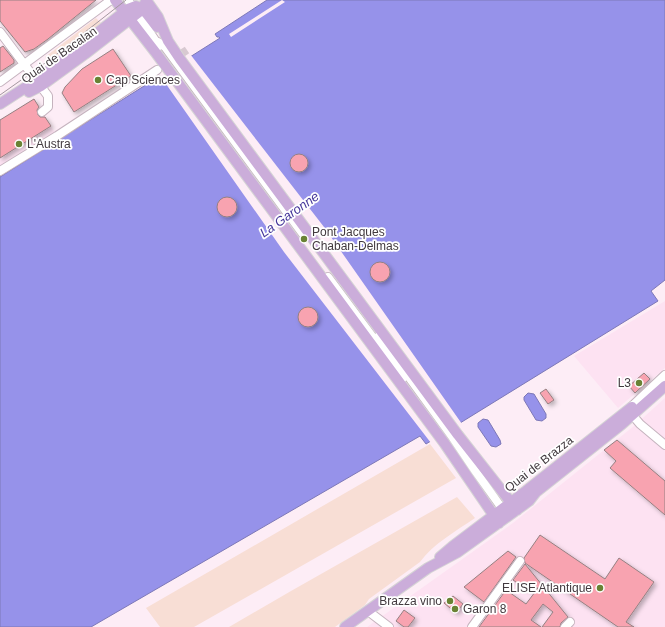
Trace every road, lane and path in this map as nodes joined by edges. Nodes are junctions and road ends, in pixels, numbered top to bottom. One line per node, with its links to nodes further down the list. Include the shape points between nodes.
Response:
1 (111, 0): 6 (street, Quai de Bacalan)
2 (115, 0): 3 (main road)
3 (137, 6): 5 (main road); 5 (street, via 161,50); 5 (main road, via 168,41); 9 (main road, Quai de Bacalan)
4 (0, 32): 6 (street)
5 (174, 63): 19 (main road); 19 (main road)
6 (25, 64): 8 (street, Quai de Bacalan); 9 (street)
7 (157, 70): 13 (street)
8 (0, 82)
9 (39, 83): 10 (main road, Quai de Bacalan); 11 (main road, Quai de Bacalan); 12 (street, via 49,100 48,107)
10 (0, 104)
11 (0, 110)
12 (42, 112)
13 (0, 171)
14 (665, 375): 18 (street)
15 (665, 380): 18 (main road, Quai de Brazza)
16 (665, 386): 18 (main road, Quai de Brazza)
17 (665, 390): 18 (street)
18 (633, 416): 20 (street); 21 (main road, Quai de Brazza); 21 (main road, Quai de Brazza, via 536,492 529,501)
19 (451, 440): 21 (main road); 22 (street); 23 (main road)
20 (665, 445)
21 (514, 506): 22 (main road, Quai de Brazza)
22 (505, 512): 23 (main road, Quai de Brazza)
23 (496, 519): 25 (main road, Quai de Brazza, via 458,552 428,568)
24 (520, 561): 28 (street)
25 (368, 610): 26 (main road, Quai de Brazza); 27 (street)
26 (345, 627)
27 (389, 627)
28 (472, 627)

